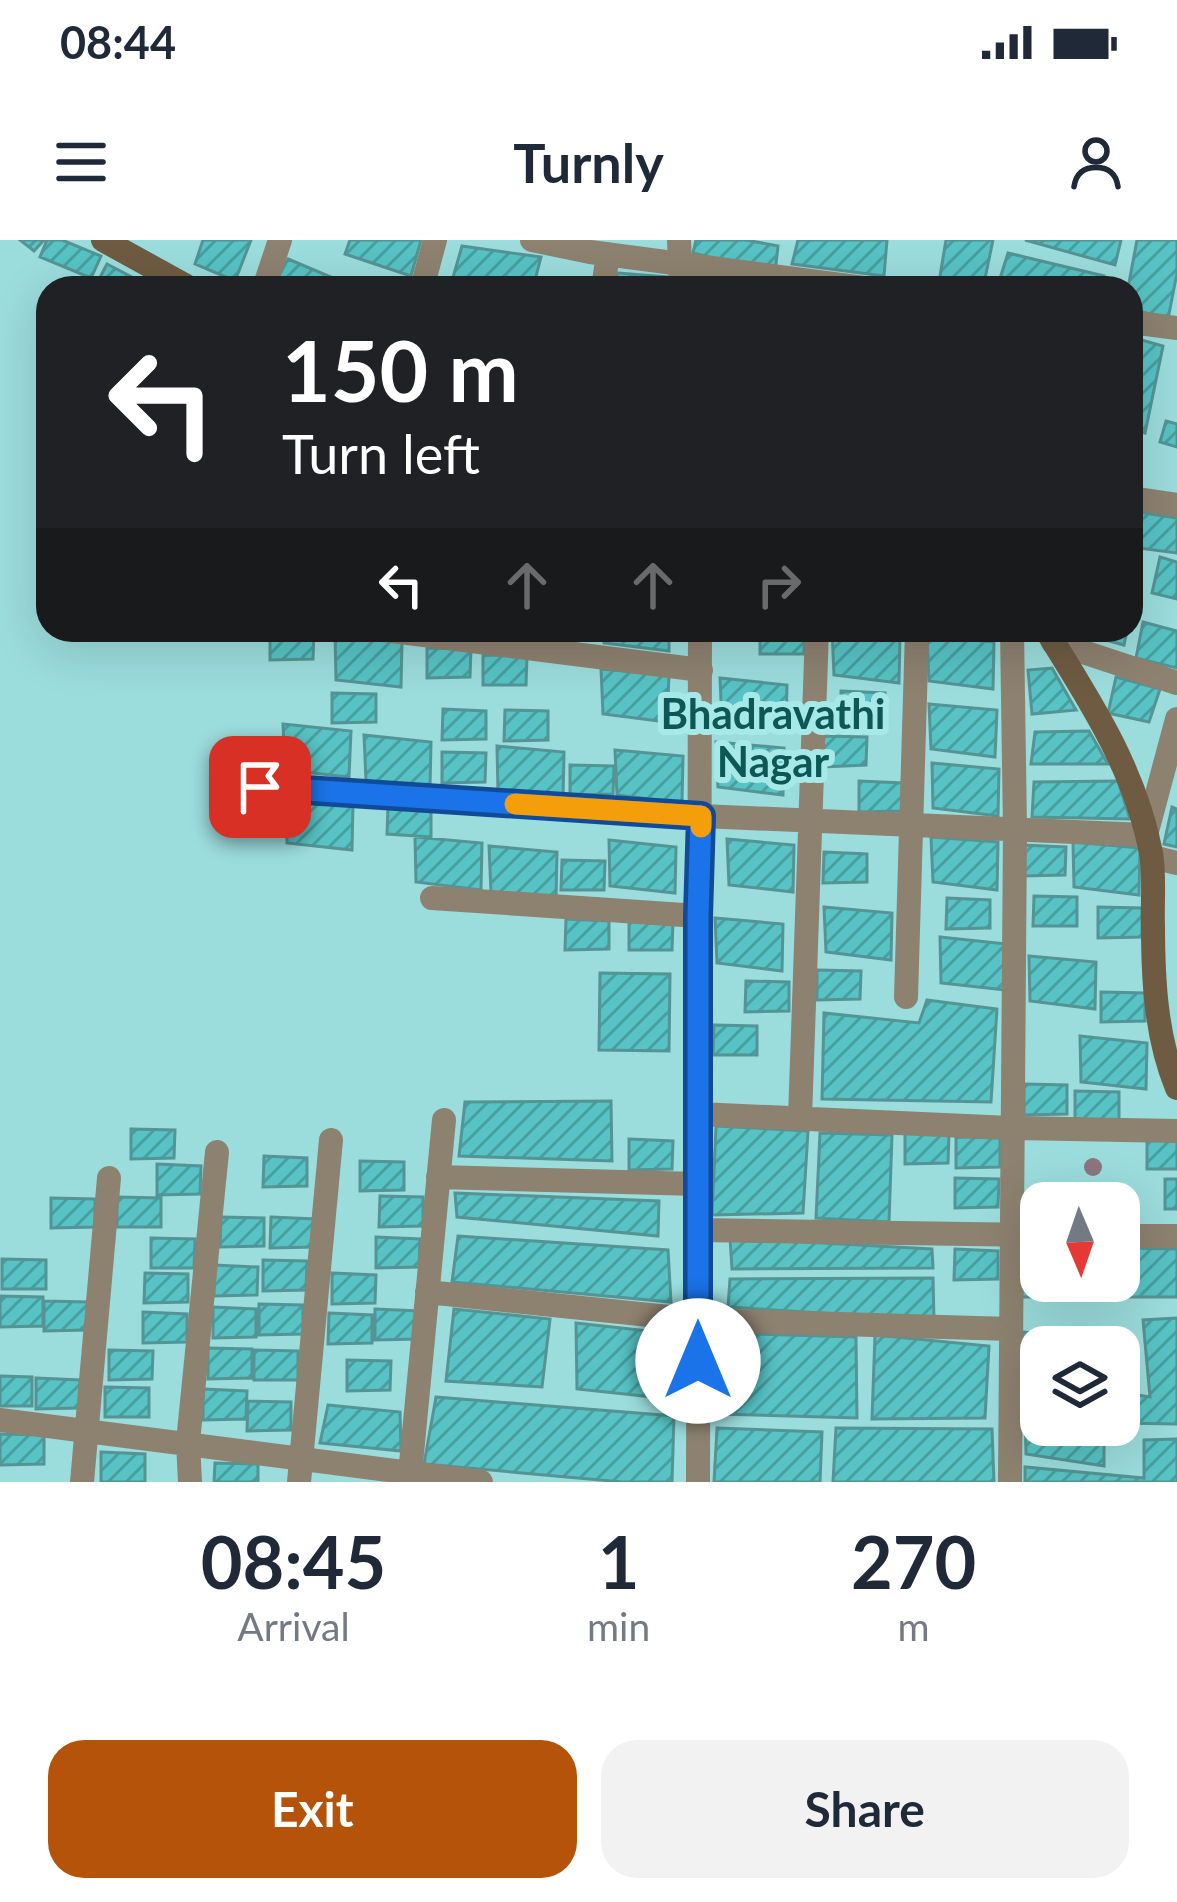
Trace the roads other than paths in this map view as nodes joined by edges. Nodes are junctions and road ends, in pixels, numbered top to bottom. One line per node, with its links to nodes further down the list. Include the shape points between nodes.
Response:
1 (280, 240): 8 (street)
2 (435, 240): 9 (street)
3 (532, 240): 5 (street)
4 (110, 242): 7 (street)
5 (608, 254): 6 (street); 10 (street)
6 (680, 264): 11 (street)
7 (169, 276)
8 (268, 276)
9 (425, 276)
10 (605, 276)
11 (772, 276)
12 (1143, 324): 13 (street)
13 (1177, 328)
14 (1143, 500): 15 (street)
15 (1177, 506)
16 (478, 642): 23 (street)
17 (700, 642): 23 (street)
18 (817, 642): 28 (street)
19 (917, 642): 29 (street)
20 (1012, 642): 30 (street)
21 (1053, 642): 31 (street, via 1103,720)
22 (1065, 642): 24 (street)
23 (701, 670): 27 (street)
24 (1177, 683)
25 (1177, 718): 31 (street)
26 (260, 787): 27 (street)
27 (701, 816): 28 (street); 33 (street)
28 (808, 820): 29 (street); 37 (street)
29 (913, 824): 30 (street); 34 (street)
30 (1015, 829): 31 (street); 39 (street)
31 (1158, 852): 35 (street, via 1153,950 1163,1054)
32 (432, 898): 33 (street)
33 (698, 916): 36 (street)
34 (906, 997)
35 (1177, 1088)
36 (698, 1114): 37 (street); 45 (street)
37 (800, 1118): 39 (street)
38 (444, 1120): 43 (street)
39 (1010, 1128): 40 (street); 47 (street)
40 (1177, 1131)
41 (331, 1140): 57 (street)
42 (217, 1153): 56 (street)
43 (439, 1177): 45 (street); 51 (street)
44 (110, 1178): 55 (street)
45 (698, 1184): 46 (street)
46 (699, 1230): 47 (street); 52 (street)
47 (1010, 1234): 48 (street); 53 (street)
48 (1020, 1234)
49 (1140, 1236): 50 (street)
50 (1177, 1236)
51 (428, 1292): 52 (street); 58 (street)
52 (698, 1321): 53 (street); 62 (street)
53 (1011, 1329): 63 (street)
54 (0, 1420): 55 (street)
55 (86, 1429): 56 (street); 59 (street)
56 (188, 1442): 57 (street); 60 (street)
57 (299, 1471): 58 (street)
58 (410, 1474): 61 (street)
59 (82, 1482)
60 (190, 1482)
61 (481, 1482)
62 (698, 1482)
63 (1010, 1482)

